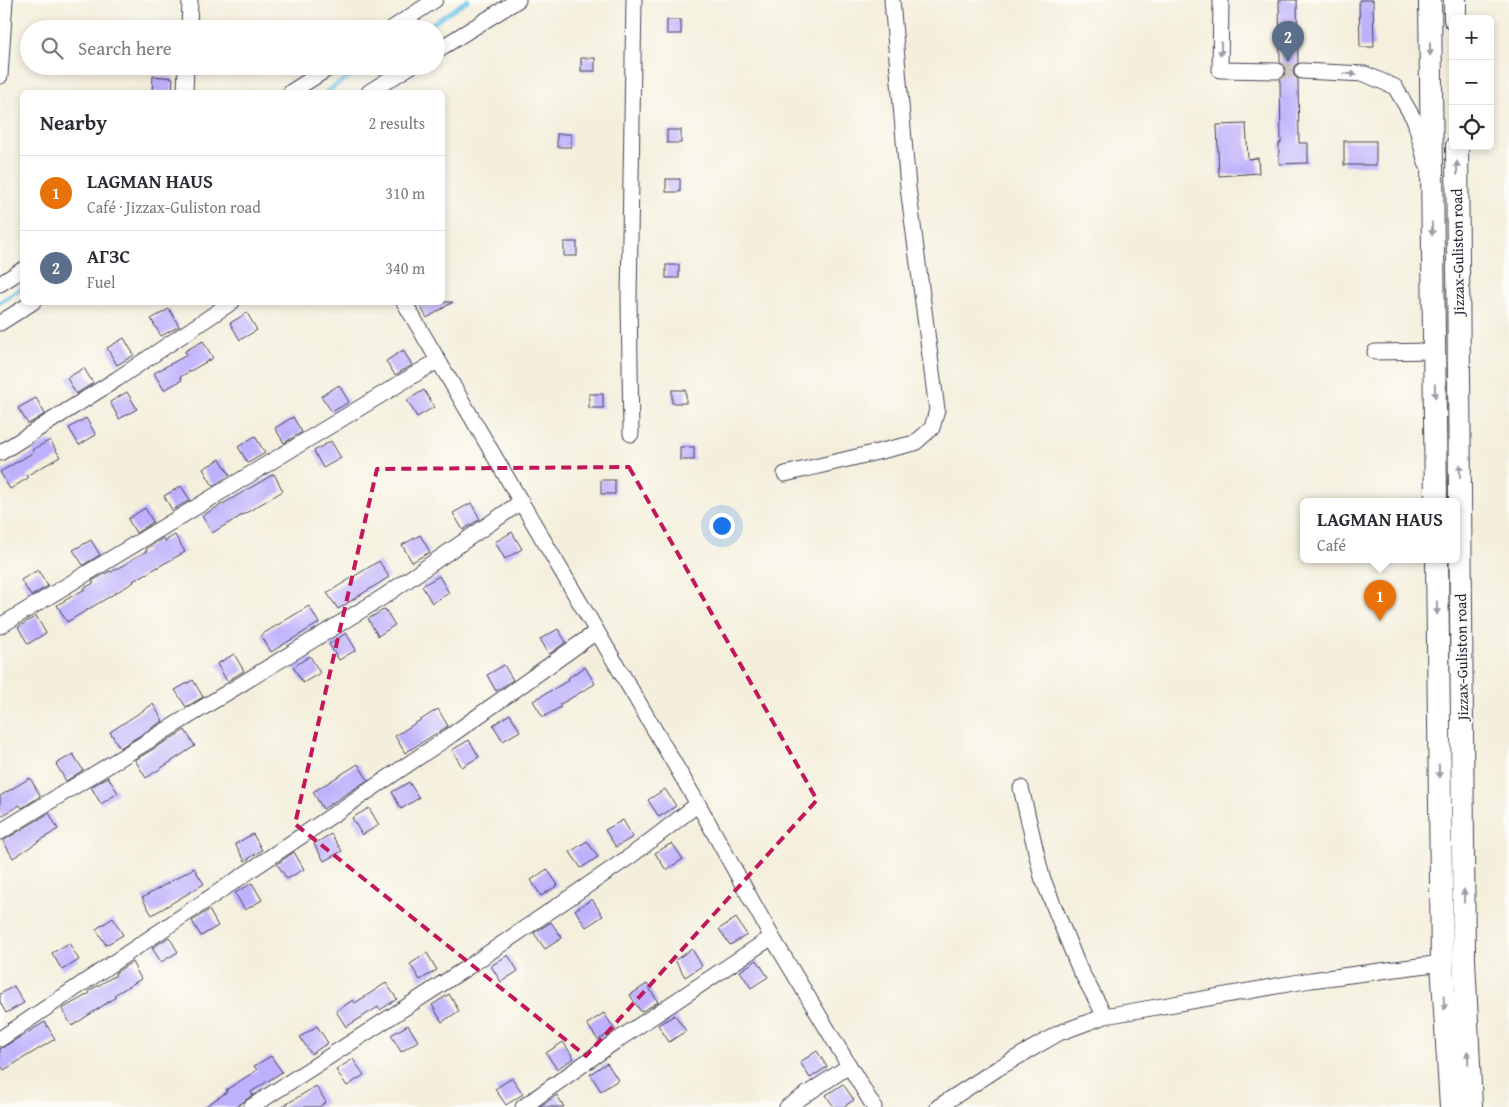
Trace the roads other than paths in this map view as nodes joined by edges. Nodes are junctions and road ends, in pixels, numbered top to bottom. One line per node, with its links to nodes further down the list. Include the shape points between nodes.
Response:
1 (5, 0): 19 (street)
2 (190, 0): 11 (street)
3 (435, 0): 12 (street)
4 (518, 0): 13 (street)
5 (634, 0): 35 (street, via 629,298)
6 (892, 0): 37 (street, via 908,187 937,410 932,428 915,443)
7 (1221, 0): 14 (street, one-way to 14, via 1220,70)
8 (1430, 0): 24 (highway, Jizzax-Guliston road, one-way to 24)
9 (1455, 0): 10 (highway)
10 (1455, 15)
11 (189, 20)
12 (405, 20)
13 (445, 45)
14 (1277, 71)
15 (1302, 71): 24 (street, one-way to 24, via 1365,74 1395,87 1415,121)
16 (186, 75): 20 (street)
17 (318, 75): 21 (street)
18 (396, 75): 22 (street)
19 (0, 76)
20 (185, 90)
21 (295, 90)
22 (372, 90)
23 (1457, 150): 32 (highway, Jizzax-Guliston road, one-way to 23)
24 (1432, 184): 31 (highway, Jizzax-Guliston road, one-way to 31)
25 (20, 271): 26 (street)
26 (3, 277)
27 (28, 305): 30 (street)
28 (228, 305): 36 (street)
29 (406, 305): 34 (street)
30 (0, 323)
31 (1434, 351): 32 (highway); 33 (street); 38 (highway, Jizzax-Guliston road, one-way to 38)
32 (1459, 351): 57 (highway, Jizzax-Guliston road, one-way to 32, via 1464,959)
33 (1375, 352)
34 (437, 361): 39 (street); 41 (street)
35 (632, 434)
36 (0, 453)
37 (785, 474)
38 (1436, 498)
39 (521, 502): 42 (street); 45 (street, via 383,597)
40 (1437, 563): 47 (highway, Jizzax-Guliston road, one-way to 47)
41 (0, 626)
42 (596, 632): 44 (street); 49 (street, via 450,736)
43 (1021, 788): 48 (street, via 1042,877 1079,968)
44 (698, 804): 46 (street); 51 (street, via 632,855 476,962)
45 (0, 832)
46 (772, 937): 50 (street); 52 (street)
47 (1442, 963): 48 (street, via 1311,980); 56 (highway, Jizzax-Guliston road, one-way to 56)
48 (1105, 1016): 55 (street, via 1060,1033)
49 (0, 1039)
50 (849, 1066): 53 (street); 54 (street)
51 (251, 1107)
52 (523, 1107)
53 (787, 1107)
54 (874, 1107)
55 (938, 1107)
56 (1452, 1107)
57 (1471, 1107)

